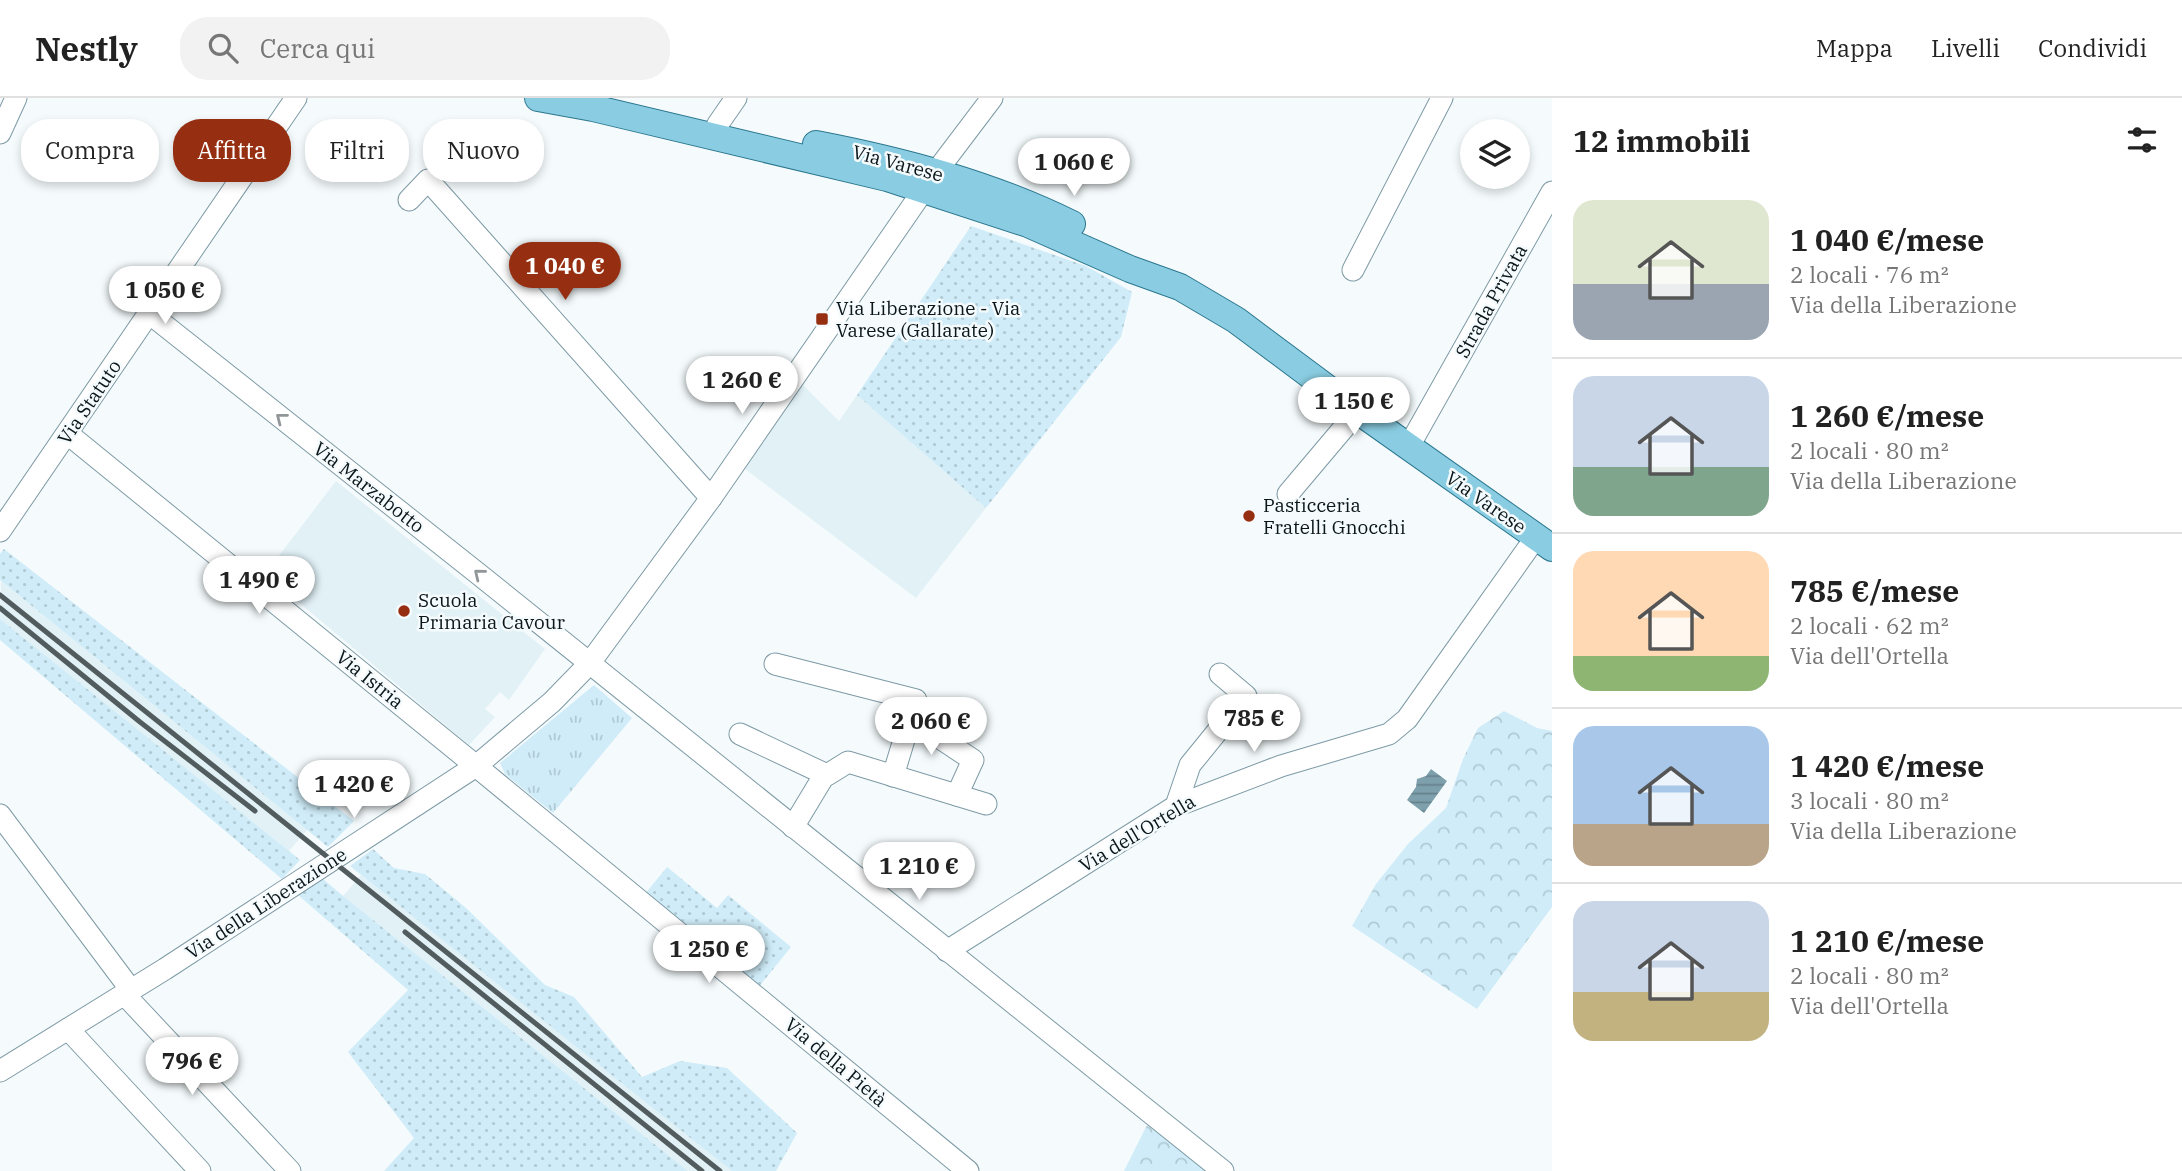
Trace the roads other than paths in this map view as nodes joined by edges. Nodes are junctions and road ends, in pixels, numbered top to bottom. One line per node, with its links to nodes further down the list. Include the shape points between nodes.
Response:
1 (16, 98): 8 (street)
2 (296, 98): 13 (street, Via Statuto)
3 (538, 98): 7 (main road, Via Varese)
4 (736, 98): 7 (street)
5 (992, 98): 9 (street, Via della Liberazione)
6 (1442, 98): 12 (street)
7 (715, 131): 9 (main road, Via Varese, via 852,170)
8 (0, 133)
9 (930, 181): 14 (main road, Via Varese, via 1130,269 1180,286 1236,320); 18 (street, Via della Liberazione)
10 (1552, 192): 16 (street, Strada Privata)
11 (409, 200): 18 (street, via 428,180)
12 (1353, 271)
13 (149, 313): 15 (street, Via Statuto); 21 (street, Via Marzabotto, one-way to 13)
14 (1358, 411): 16 (main road, Via Varese); 17 (street)
15 (68, 434): 19 (street, Via Statuto); 26 (street, Via Istria)
16 (1409, 446): 20 (main road, Via Varese)
17 (1288, 494)
18 (711, 498): 21 (street, Via della Liberazione)
19 (0, 531)
20 (1544, 543): 31 (street, Via dell'Ortella, via 1407,719 1390,733 1281,766)
21 (589, 664): 26 (street, Via della Liberazione); 33 (street)
22 (775, 664): 24 (street, via 916,700)
23 (1220, 674): 31 (street, via 1247,696 1191,765)
24 (911, 718): 28 (street); 29 (street, via 973,760)
25 (740, 734): 27 (street)
26 (476, 766): 35 (street, Via della Liberazione); 40 (street, Via della Pietà)
27 (825, 774): 28 (street, via 848,762); 33 (street)
28 (893, 776): 29 (street)
29 (957, 795): 30 (street)
30 (986, 804)
31 (1176, 806): 34 (street, Via dell'Ortella)
32 (0, 815): 35 (street)
33 (793, 827): 34 (street)
34 (947, 951): 41 (street)
35 (128, 992): 36 (street, Via della Liberazione); 39 (street)
36 (68, 1029): 37 (street, Via della Liberazione); 38 (street)
37 (0, 1071)
38 (200, 1171)
39 (290, 1171)
40 (968, 1171)
41 (1223, 1171)

